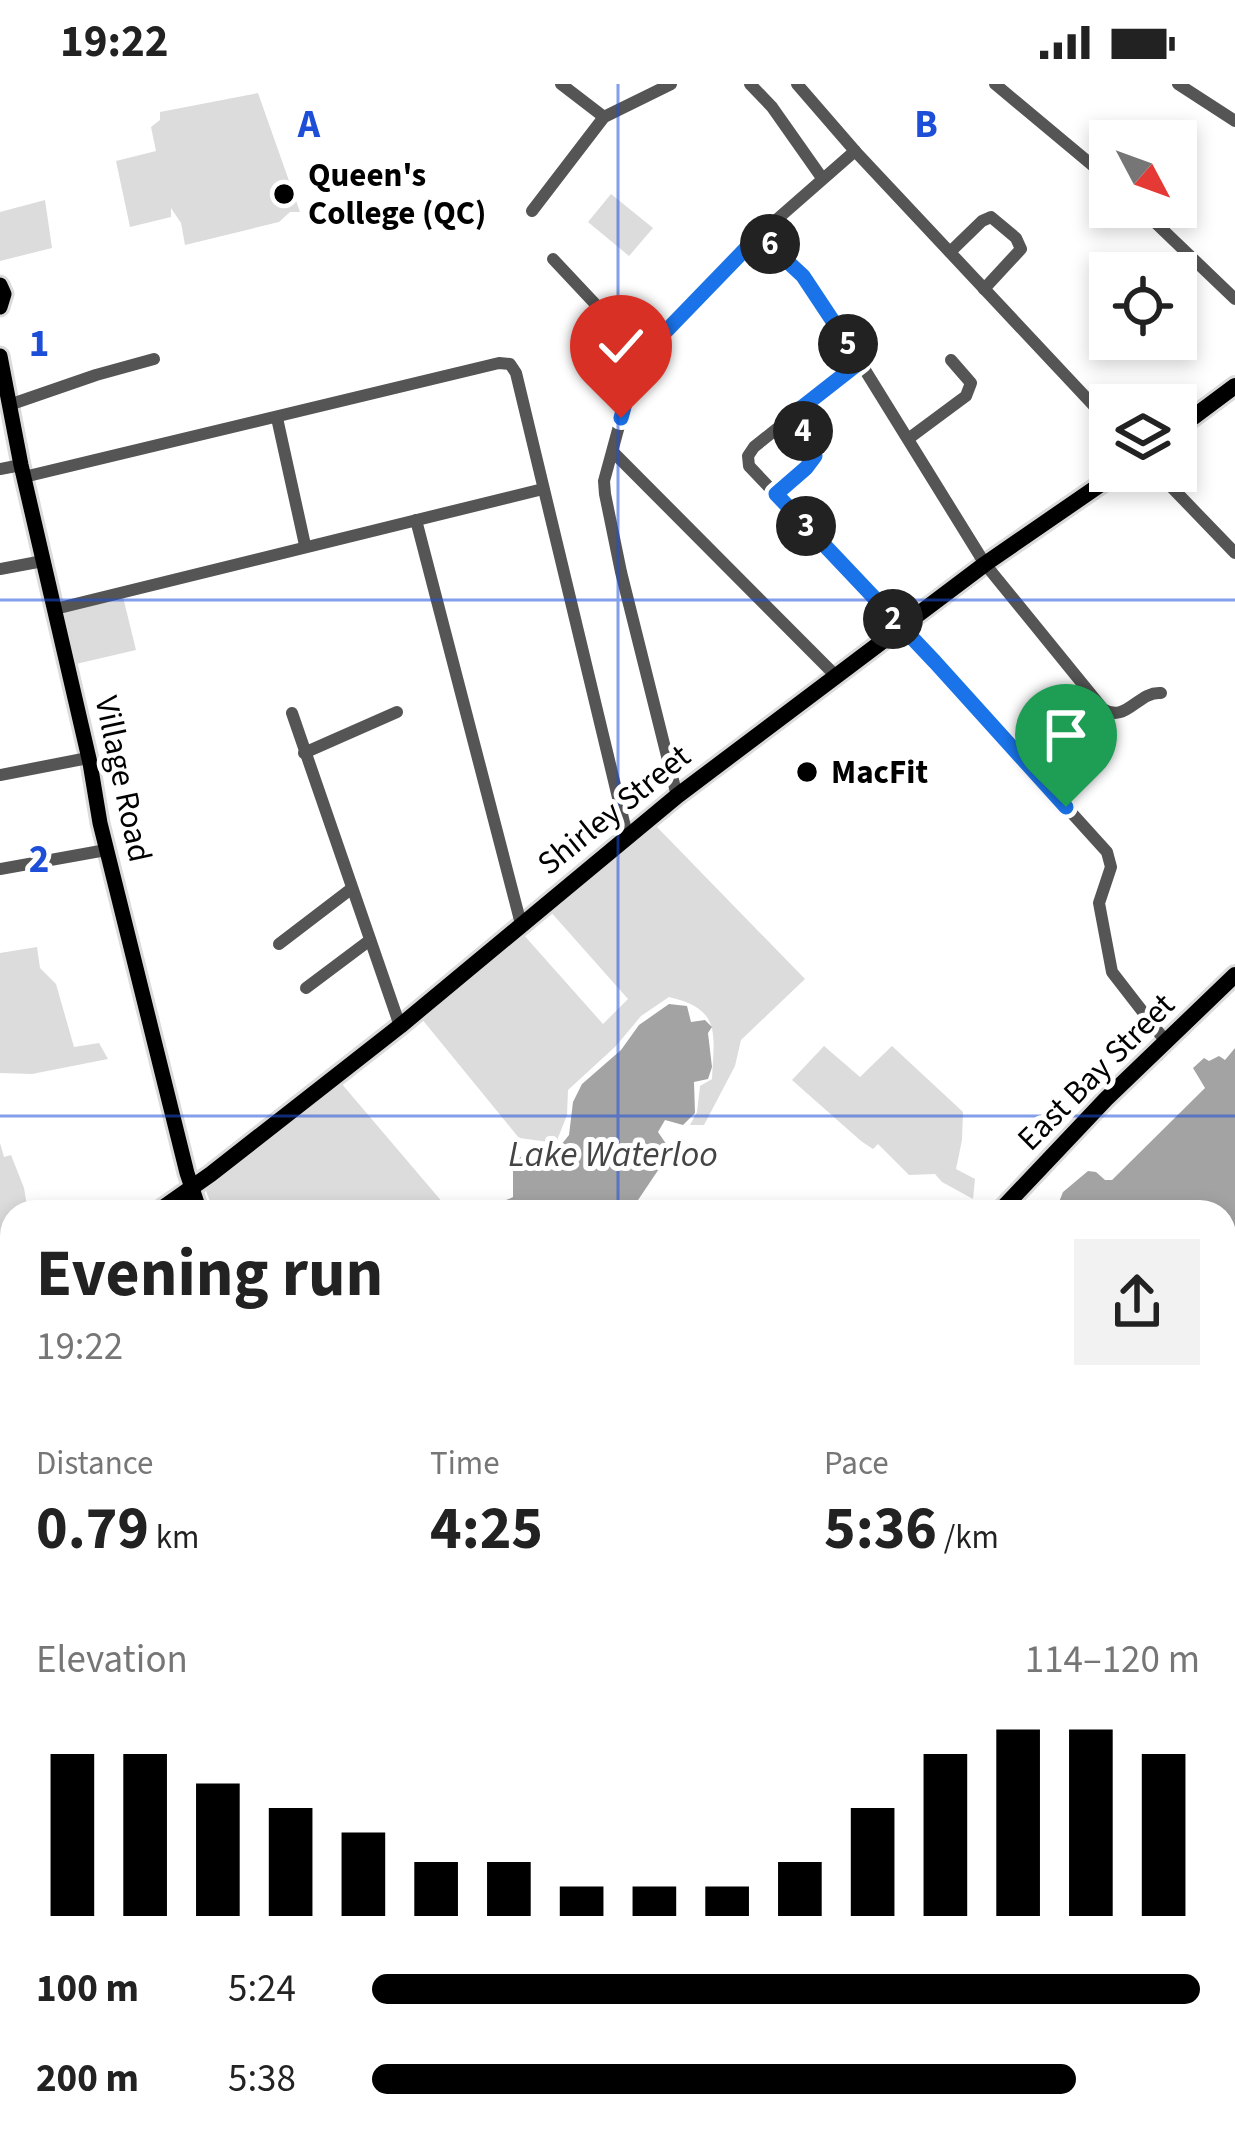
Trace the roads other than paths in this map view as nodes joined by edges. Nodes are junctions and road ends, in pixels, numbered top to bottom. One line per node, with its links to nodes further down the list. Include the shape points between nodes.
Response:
1 (561, 84): 7 (street)
2 (671, 84): 7 (street)
3 (750, 84): 11 (street)
4 (797, 84): 9 (street)
5 (995, 84): 10 (street)
6 (1178, 84): 8 (street)
7 (604, 117): 12 (street)
8 (1235, 121)
9 (855, 151): 11 (street); 15 (street)
10 (1089, 162)
11 (822, 178): 14 (street)
12 (532, 211)
13 (1162, 228): 19 (street)
14 (759, 235): 21 (street); 25 (street, via 803,276)
15 (950, 252): 18 (street); 18 (street, via 991,217 1016,238 1021,249)
16 (553, 259): 21 (street, via 599,308)
17 (0, 285): 20 (main road)
18 (984, 289): 27 (street)
19 (1233, 291)
20 (0, 307)
21 (652, 344): 33 (street, via 634,370)
22 (0, 356): 28 (main road, Village Road)
23 (154, 359): 28 (street)
24 (951, 359): 32 (street, via 970,390)
25 (860, 362): 30 (street); 32 (street)
26 (1235, 386): 29 (highway)
27 (1089, 401)
28 (10, 405): 35 (main road, Village Road)
29 (1197, 414)
30 (791, 416): 39 (street, via 815,456); 39 (street, via 748,456)
31 (277, 418): 35 (street); 36 (street, via 508,363); 41 (street)
32 (908, 440): 44 (street)
33 (613, 452): 48 (street); 55 (street, via 605,494)
34 (0, 469): 35 (street)
35 (23, 471): 43 (main road, Village Road)
36 (543, 489): 40 (street); 56 (street)
37 (1090, 492): 44 (highway, Shirley Street)
38 (1176, 492): 42 (street)
39 (776, 494): 47 (street)
40 (416, 520): 41 (street); 60 (street)
41 (305, 545): 46 (street)
42 (1235, 553)
43 (43, 561): 45 (street); 46 (main road, Village Road)
44 (985, 564): 47 (highway, Shirley Street); 49 (street, via 1103,709 1118,715)
45 (0, 569)
46 (55, 609): 53 (main road, Village Road)
47 (901, 627): 48 (highway, Shirley Street); 66 (street, via 1106,852 1111,867 1099,903 1112,972)
48 (836, 676): 55 (highway, Shirley Street)
49 (1161, 693)
50 (397, 712): 52 (street)
51 (292, 713): 52 (street)
52 (304, 753): 59 (street)
53 (88, 758): 54 (street); 57 (main road, Village Road)
54 (0, 776)
55 (677, 796): 56 (highway, Shirley Street)
56 (627, 836): 60 (highway, Shirley Street)
57 (106, 850): 58 (street); 67 (main road, Village Road)
58 (0, 869)
59 (351, 889): 61 (street); 62 (street)
60 (521, 924): 65 (highway, Shirley Street)
61 (370, 940): 64 (street); 65 (street)
62 (279, 944)
63 (1235, 975): 66 (highway, East Bay Street)
64 (306, 988)
65 (400, 1026): 67 (highway, Shirley Street)
66 (1167, 1043): 70 (highway, East Bay Street)
67 (191, 1187): 68 (highway, Shirley Street); 69 (main road, Village Road)
68 (173, 1200)
69 (196, 1200)
70 (1010, 1200)

